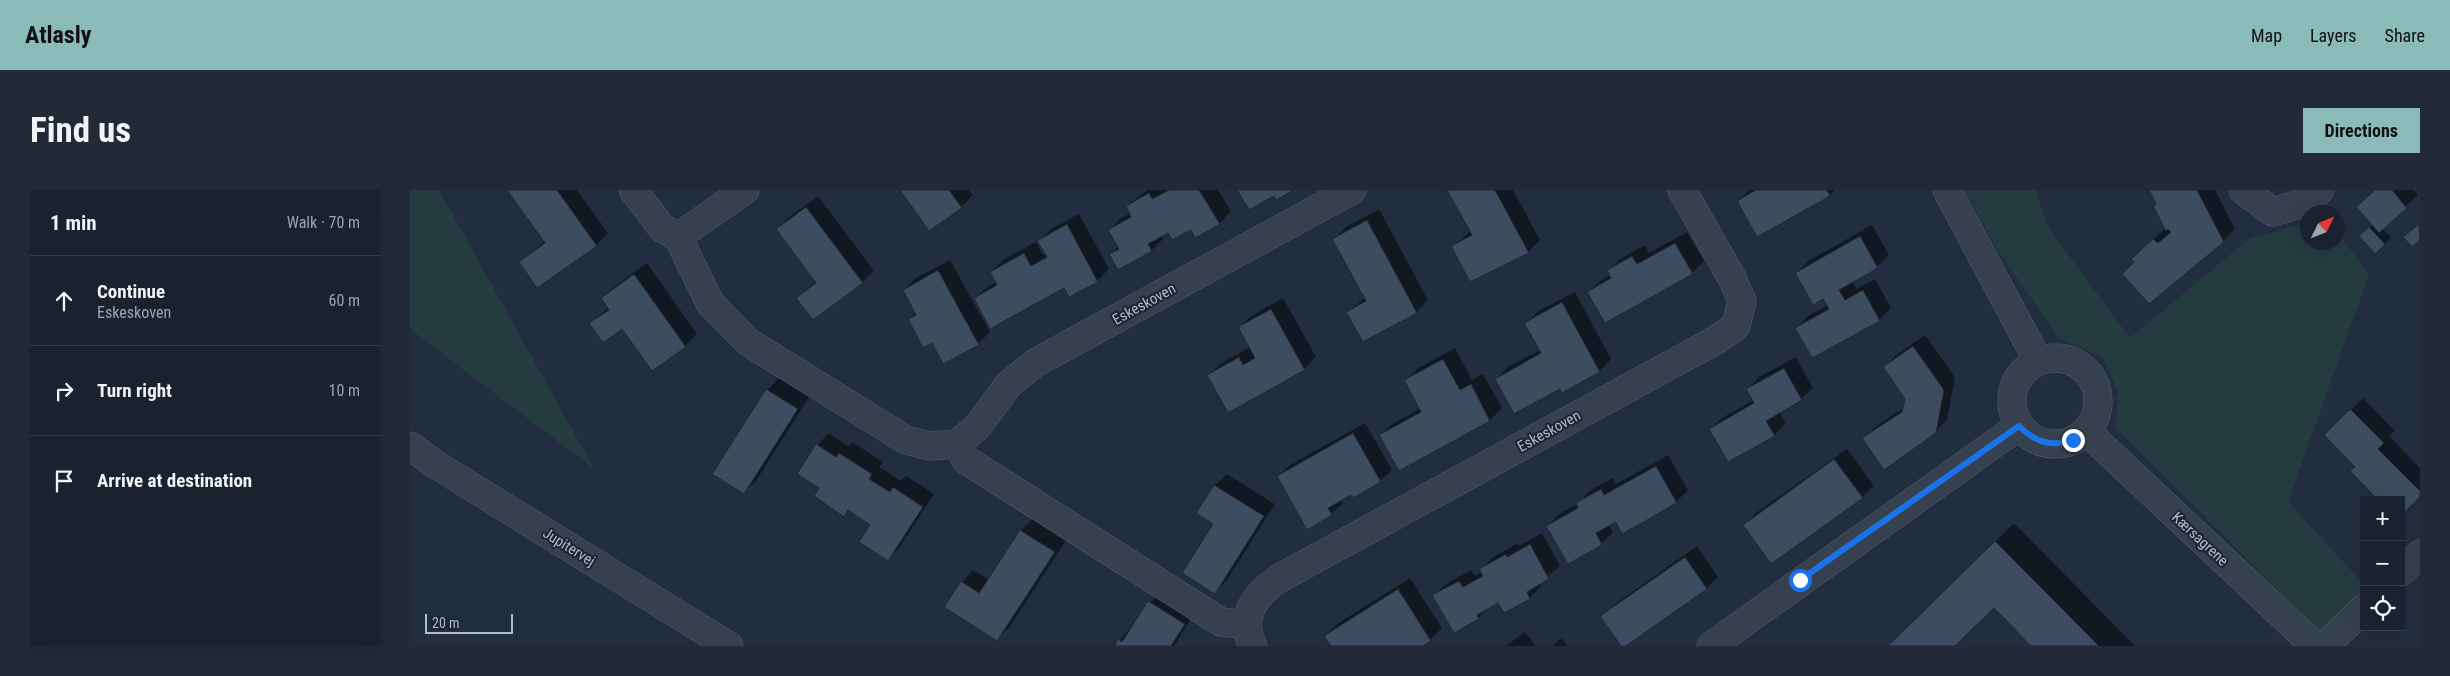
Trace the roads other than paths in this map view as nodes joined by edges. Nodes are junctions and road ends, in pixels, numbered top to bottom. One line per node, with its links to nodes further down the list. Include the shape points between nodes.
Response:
1 (633, 190): 8 (street, via 662,228)
2 (745, 190): 8 (street)
3 (1352, 190): 12 (street, Eskeskoven, via 1035,363 1009,384 978,426)
4 (1682, 190): 17 (street, Eskeskoven, via 1732,278 1742,302 1736,326 1716,340 1278,579 1264,589 1252,605)
5 (1947, 190): 9 (street)
6 (2243, 190): 7 (street, via 2272,212 2306,202)
7 (2320, 190)
8 (678, 237): 12 (street, via 710,303 748,342 906,440 930,446)
9 (2038, 361): 10 (street, via 2024,370 2011,397); 11 (street, via 2050,358 2070,361 2094,382 2097,408)
10 (2019, 426): 11 (street, via 2030,437 2044,443 2059,444 2073,440); 19 (street)
11 (2086, 431): 20 (street, Kærsagrene)
12 (957, 444): 17 (street, Eskeskoven, via 966,460 1221,622)
13 (410, 446): 18 (street, Jupitervej, via 443,470)
14 (2420, 554): 15 (street)
15 (2405, 568)
16 (2360, 612): 21 (street)
17 (1249, 636)
18 (729, 646)
19 (1711, 646)
20 (2315, 646)
21 (2325, 646)

